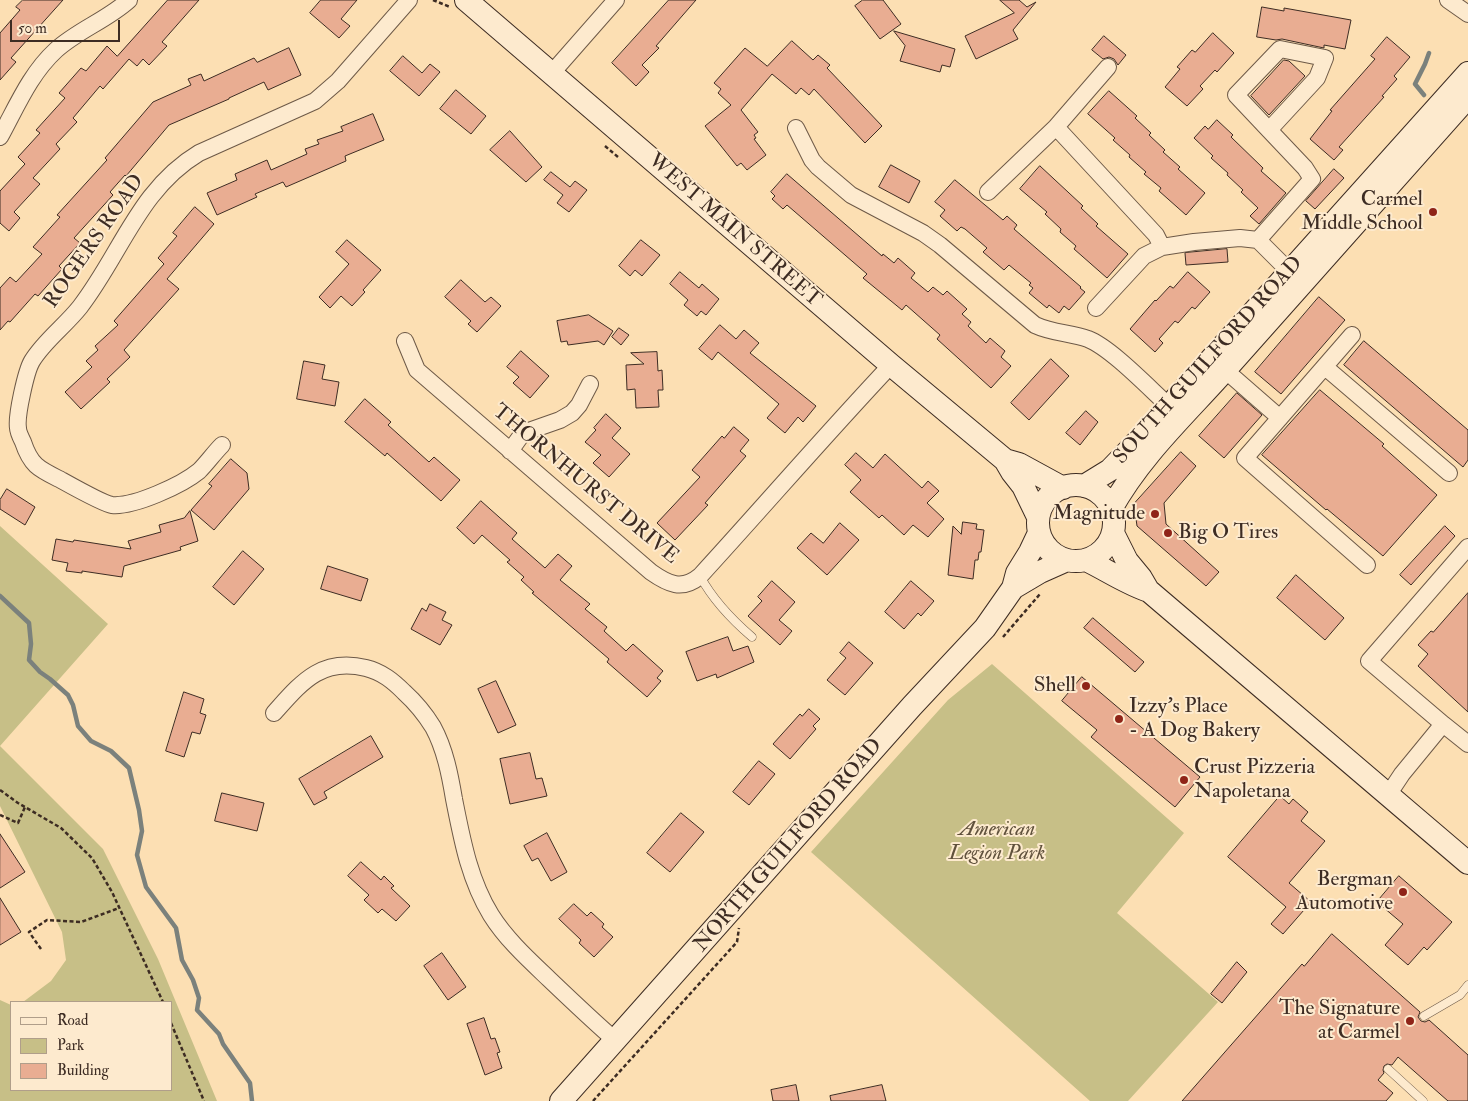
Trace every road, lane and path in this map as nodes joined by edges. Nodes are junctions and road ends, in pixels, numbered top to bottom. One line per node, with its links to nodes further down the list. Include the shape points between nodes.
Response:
1 (129, 0): 15 (street, via 64,44 41,66)
2 (409, 0): 31 (street, ROGERS ROAD, via 338,81 315,101 199,153 168,176 144,206 80,307 32,362 24,386 18,427 28,458 42,471 111,505 136,502 172,487 198,471)
3 (433, 0): 6 (path)
4 (616, 0): 10 (street)
5 (1448, 0): 7 (street)
6 (460, 4): 10 (main road, WEST MAIN STREET)
7 (1468, 14)
8 (1108, 67): 12 (street)
9 (1468, 73): 21 (main road, SOUTH GUILFORD ROAD)
10 (551, 74): 26 (main road, WEST MAIN STREET)
11 (1468, 97): 21 (main road, SOUTH GUILFORD ROAD)
12 (1056, 127): 18 (street); 20 (street, via 1156,234)
13 (796, 128): 29 (street, via 812,160 851,195 940,245 1035,325 1089,339 1104,348)
14 (1269, 130): 14 (street, via 1317,78 1325,58 1280,49 1236,95); 19 (street, via 1306,168 1312,179)
15 (0, 137)
16 (605, 146): 17 (path)
17 (625, 162)
18 (988, 192)
19 (1258, 240): 20 (street, via 1240,238); 21 (street)
20 (1162, 247): 22 (street, via 1144,256)
21 (1296, 277): 25 (main road, SOUTH GUILFORD ROAD)
22 (1096, 308)
23 (1352, 335): 27 (street)
24 (405, 341): 32 (street, THORNHURST DRIVE, via 417,370)
25 (1219, 364): 29 (main road, SOUTH GUILFORD ROAD); 30 (street)
26 (891, 365): 33 (main road, WEST MAIN STREET); 42 (street, THORNHURST DRIVE)
27 (1326, 367): 30 (street); 34 (street)
28 (590, 384): 32 (street, via 572,413 523,433)
29 (1175, 412): 35 (main road, SOUTH GUILFORD ROAD, via 1110,470); 36 (main road, SOUTH GUILFORD ROAD)
30 (1280, 418): 41 (street, via 1245,458)
31 (222, 445)
32 (510, 450): 42 (street, THORNHURST DRIVE, via 660,578 682,584 692,583)
33 (1005, 460): 35 (main road, WEST MAIN STREET); 37 (main road, WEST MAIN STREET, via 1023,486)
34 (1449, 473)
35 (1073, 487): 36 (main road, via 1096,491); 37 (main road, via 1046,499)
36 (1111, 509): 38 (main road)
37 (1039, 525): 40 (main road, via 1043,542 1049,550 1057,556); 43 (main road, NORTH GUILFORD ROAD)
38 (1113, 533): 40 (main road, via 1103,550); 44 (main road)
39 (1468, 547): 49 (street, via 1368,661)
40 (1076, 560): 43 (main road, NORTH GUILFORD ROAD, via 1040,572); 44 (main road, via 1111,572)
41 (1367, 565)
42 (700, 576): 46 (lane, via 720,606)
43 (1013, 588): 63 (main road, NORTH GUILFORD ROAD, via 985,628)
44 (1149, 591): 52 (main road)
45 (1041, 593): 47 (path)
46 (752, 637)
47 (1000, 641)
48 (274, 713): 63 (street, via 300,684 327,669 358,666 376,670 394,682 425,715 441,746 468,864 491,916 524,955)
49 (1443, 724): 50 (street); 52 (street)
50 (1468, 744)
51 (0, 790): 53 (path)
52 (1388, 795): 55 (main road)
53 (25, 807): 54 (path, via 18,823); 56 (path, via 61,828 92,858)
54 (0, 815)
55 (1468, 863)
56 (119, 908): 58 (path, via 81,922 47,920 29,932); 60 (path)
57 (740, 927): 67 (path, via 737,942)
58 (41, 949)
59 (1468, 985): 61 (lane, via 1460,994)
60 (162, 1001)
61 (1424, 1016)
62 (172, 1025): 65 (path)
63 (616, 1041): 66 (main road, NORTH GUILFORD ROAD)
64 (1388, 1069): 68 (lane)
65 (204, 1101)
66 (561, 1101)
67 (593, 1101)
68 (1423, 1101)

